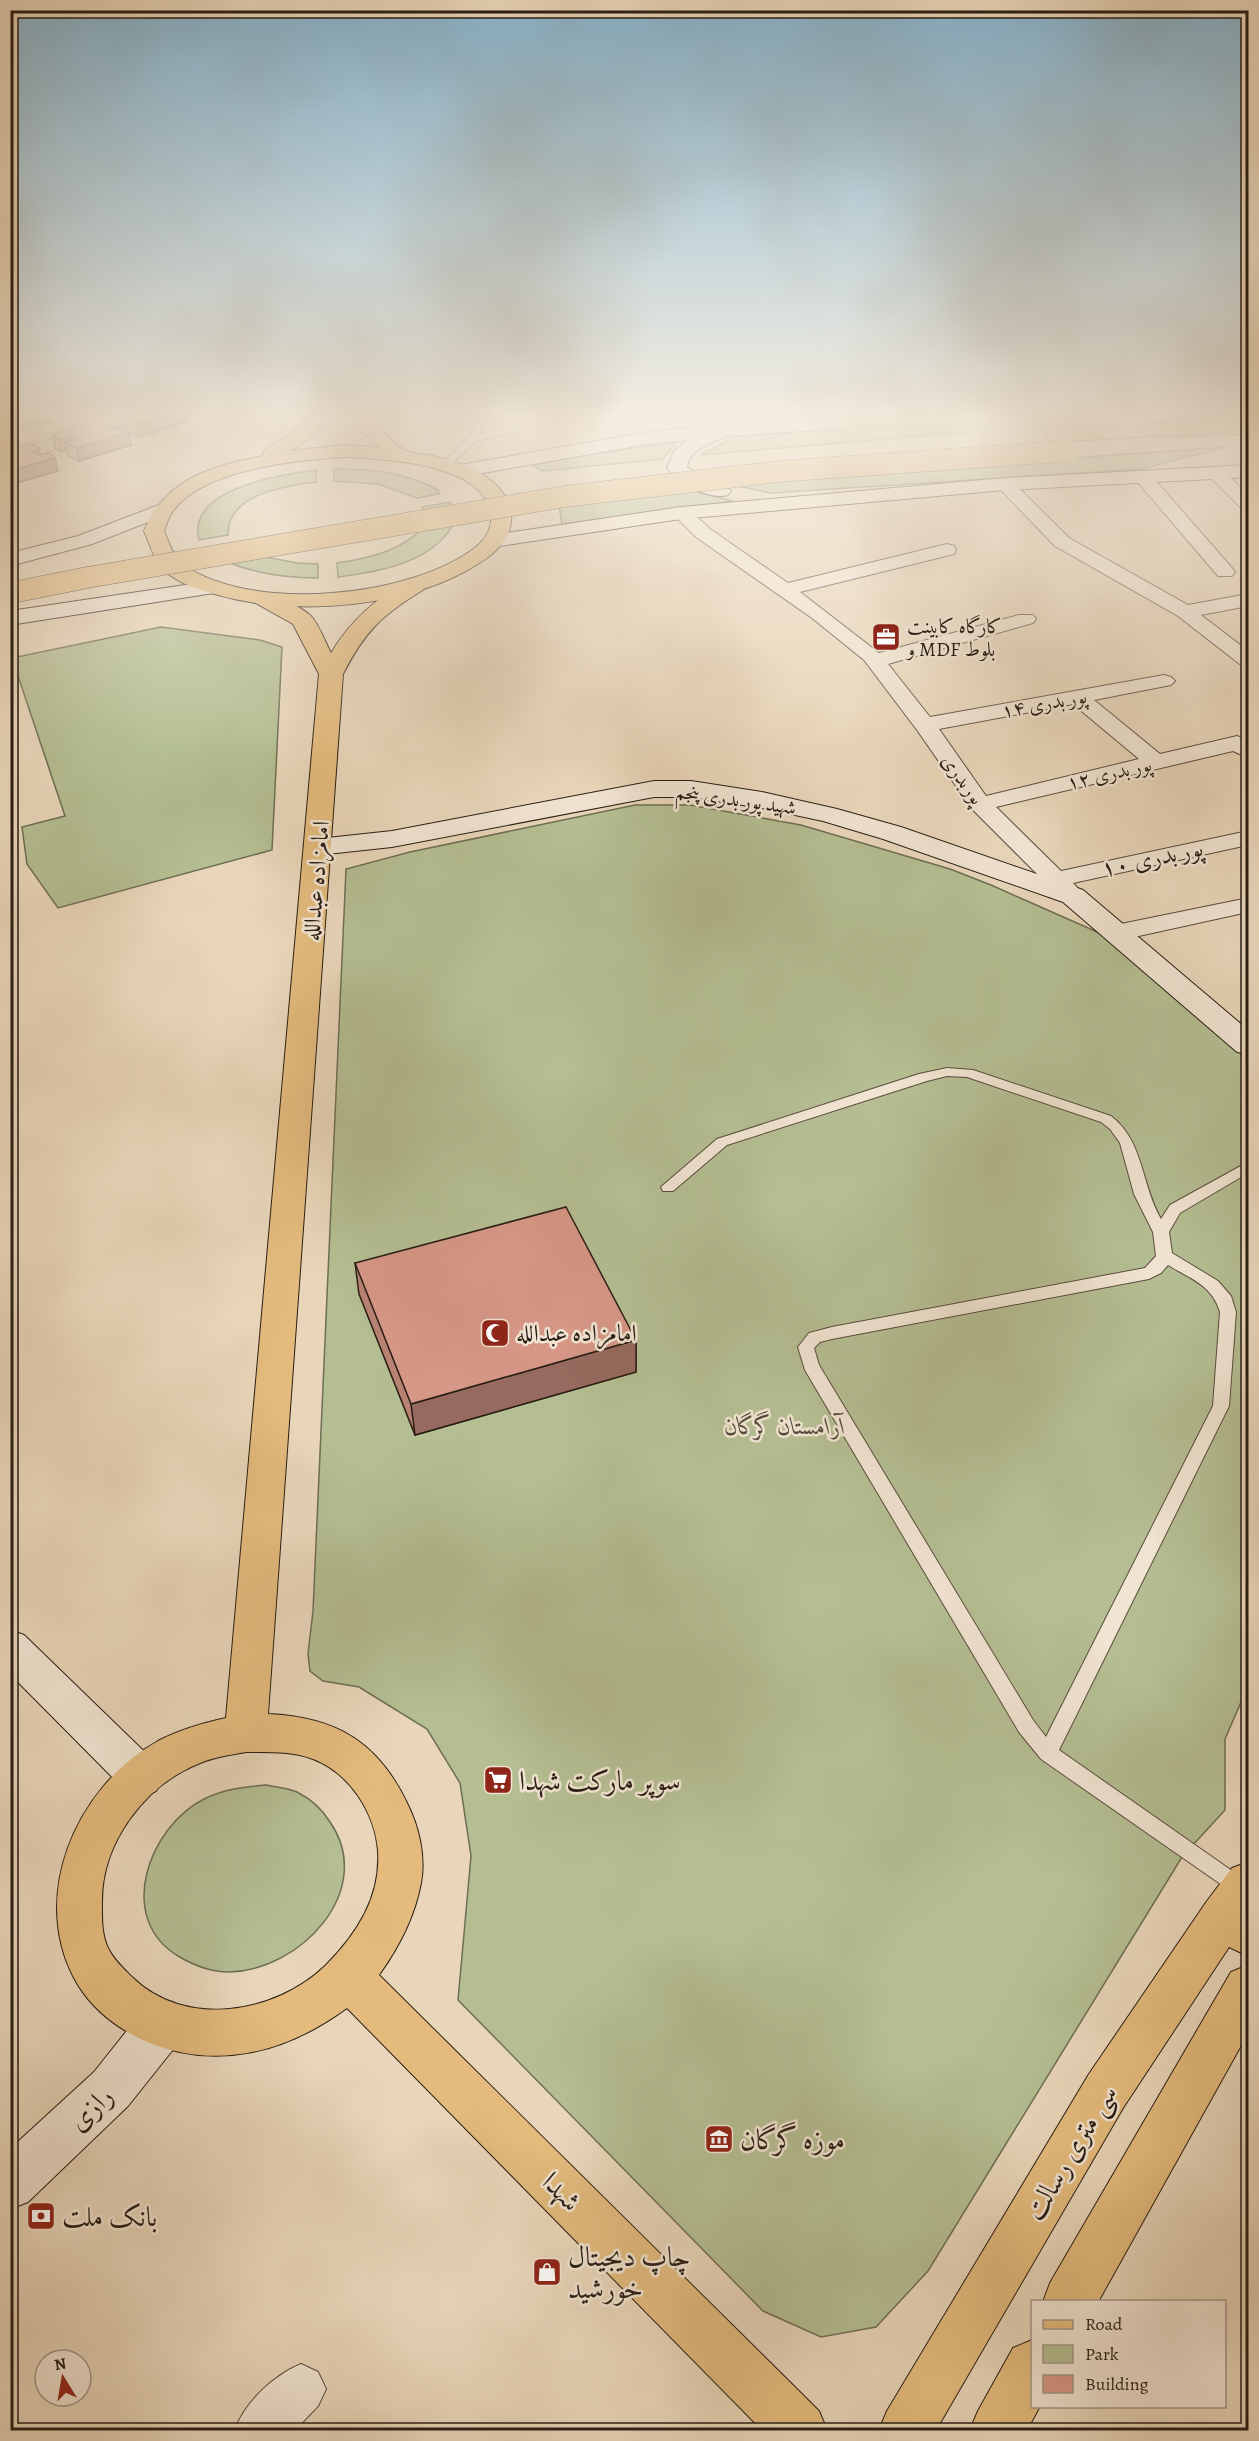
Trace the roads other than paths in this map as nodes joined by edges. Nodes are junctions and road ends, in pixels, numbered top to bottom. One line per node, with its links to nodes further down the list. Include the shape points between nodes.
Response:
1 (113, 529): 12 (main road)
2 (155, 529): 16 (main road, via 171,566)
3 (374, 529): 18 (main road, bridge)
4 (498, 529): 10 (main road)
5 (574, 529): 10 (main road)
6 (699, 529): 17 (street, پوربدری)
7 (1049, 529): 21 (street, via 1062,542)
8 (1188, 529): 13 (street)
9 (227, 534): 14 (main road)
10 (493, 541): 15 (main road, via 468,563)
11 (946, 550): 17 (street)
12 (10, 560)
13 (1225, 572)
14 (10, 577)
15 (415, 585): 19 (main road, via 336,599); 26 (main road, امامزاده عبدالله, via 365,619 347,642)
16 (212, 587): 19 (main road); 22 (main road)
17 (784, 590): 24 (street, پوربدری)
18 (10, 593)
19 (262, 597): 26 (main road, via 302,620)
20 (1248, 600): 21 (street)
21 (1185, 612): 25 (street)
22 (10, 618)
23 (1026, 619): 24 (street)
24 (874, 661): 29 (street, پوربدری)
25 (1248, 661)
26 (332, 674): 34 (main road, امامزاده عبدالله)
27 (1164, 681): 28 (street, پور بدری ۱۴)
28 (1077, 697): 29 (street, پور بدری ۱۴); 31 (street)
29 (925, 725): 32 (street, پوربدری)
30 (1243, 747): 31 (street, پور بدری ۱۲)
31 (1156, 762): 32 (street, پور بدری ۱۲)
32 (980, 804): 35 (street, پوربدری)
33 (1248, 838): 35 (street, پور بدری ۱۰)
34 (318, 847): 35 (main road, شهید پور بدری پنجم, via 392,839 613,795 691,789 828,814 976,864); 44 (main road, امامزاده عبدالله)
35 (1065, 888): 37 (main road, پوربدری)
36 (1248, 905): 37 (street)
37 (1116, 933): 38 (main road, پوربدری)
38 (1248, 1045)
39 (1248, 1167): 41 (lane, via 1175,1209)
40 (668, 1187): 41 (lane, via 722,1142 924,1077 968,1073 1118,1126 1125,1136 1141,1196)
41 (1161, 1232): 42 (lane)
42 (1165, 1256): 45 (lane, via 1213,1285 1223,1296 1228,1312 1221,1406); 45 (lane, via 1162,1265 1149,1273 832,1333 815,1337 806,1347 811,1366 988,1665)
43 (10, 1647): 46 (main road)
44 (246, 1733): 46 (main road, via 209,1740 173,1755); 48 (main road, via 282,1733 316,1740 346,1756 371,1778 389,1806 400,1838 401,1873 393,1910 375,1944)
45 (1048, 1753): 47 (lane)
46 (141, 1778): 50 (main road, via 110,1811 88,1849 78,1891 80,1933 96,1972 124,2003)
47 (1241, 1906): 57 (main road, سی متری رسالت, via 1106,2091)
48 (350, 1977): 50 (main road, via 308,2008 260,2027 210,2033); 56 (main road, شهدا)
49 (1248, 1988): 52 (main road)
50 (162, 2025): 51 (main road, رازی, via 111,2089)
51 (10, 2184)
52 (1070, 2300)
53 (1031, 2369): 58 (main road)
54 (301, 2389): 55 (street)
55 (260, 2430)
56 (800, 2430)
57 (906, 2430)
58 (997, 2430)

